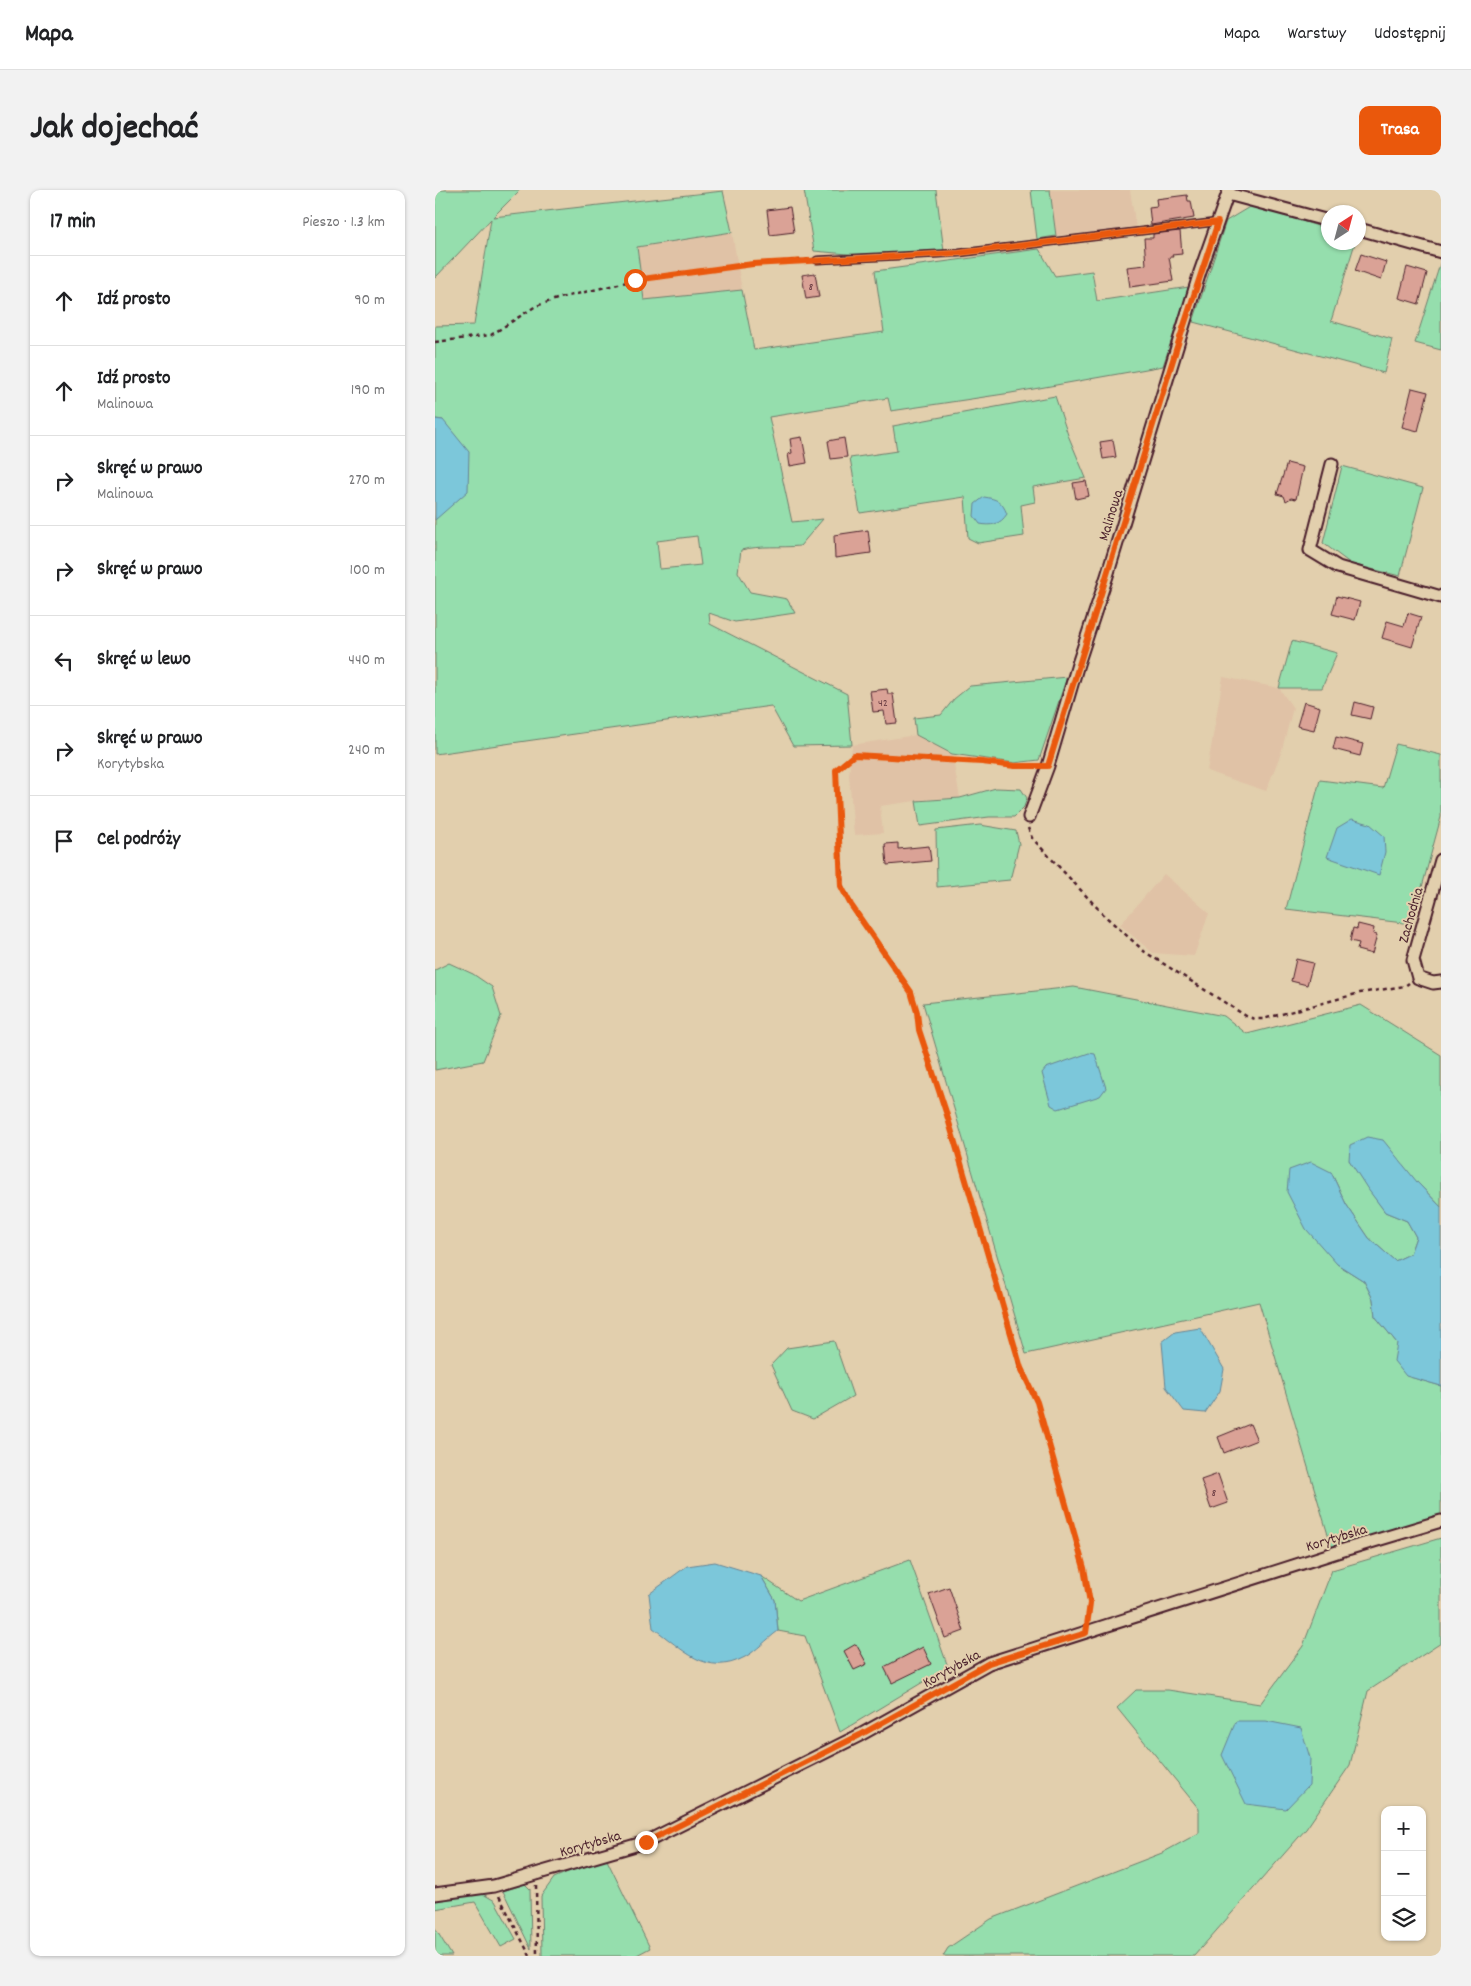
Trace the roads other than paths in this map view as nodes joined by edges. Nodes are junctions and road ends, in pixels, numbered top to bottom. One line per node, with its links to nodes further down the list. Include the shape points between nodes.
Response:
1 (1229, 192): 2 (street); 3 (street, Malinowa)
2 (1321, 219)
3 (1218, 222): 6 (lane, via 959,253); 9 (street, Malinowa, via 1048,766)
4 (1366, 231): 5 (street)
5 (1441, 252)
6 (817, 260)
7 (1332, 464): 8 (street, via 1311,550 1338,567)
8 (1441, 597)
9 (1029, 817)
10 (1441, 860): 11 (street, Zachodnia, via 1413,960 1418,978)
11 (1441, 982)
12 (1441, 1521): 13 (street, Korytybska, via 989,1663 860,1735 646,1842 494,1886)
13 (435, 1894)

